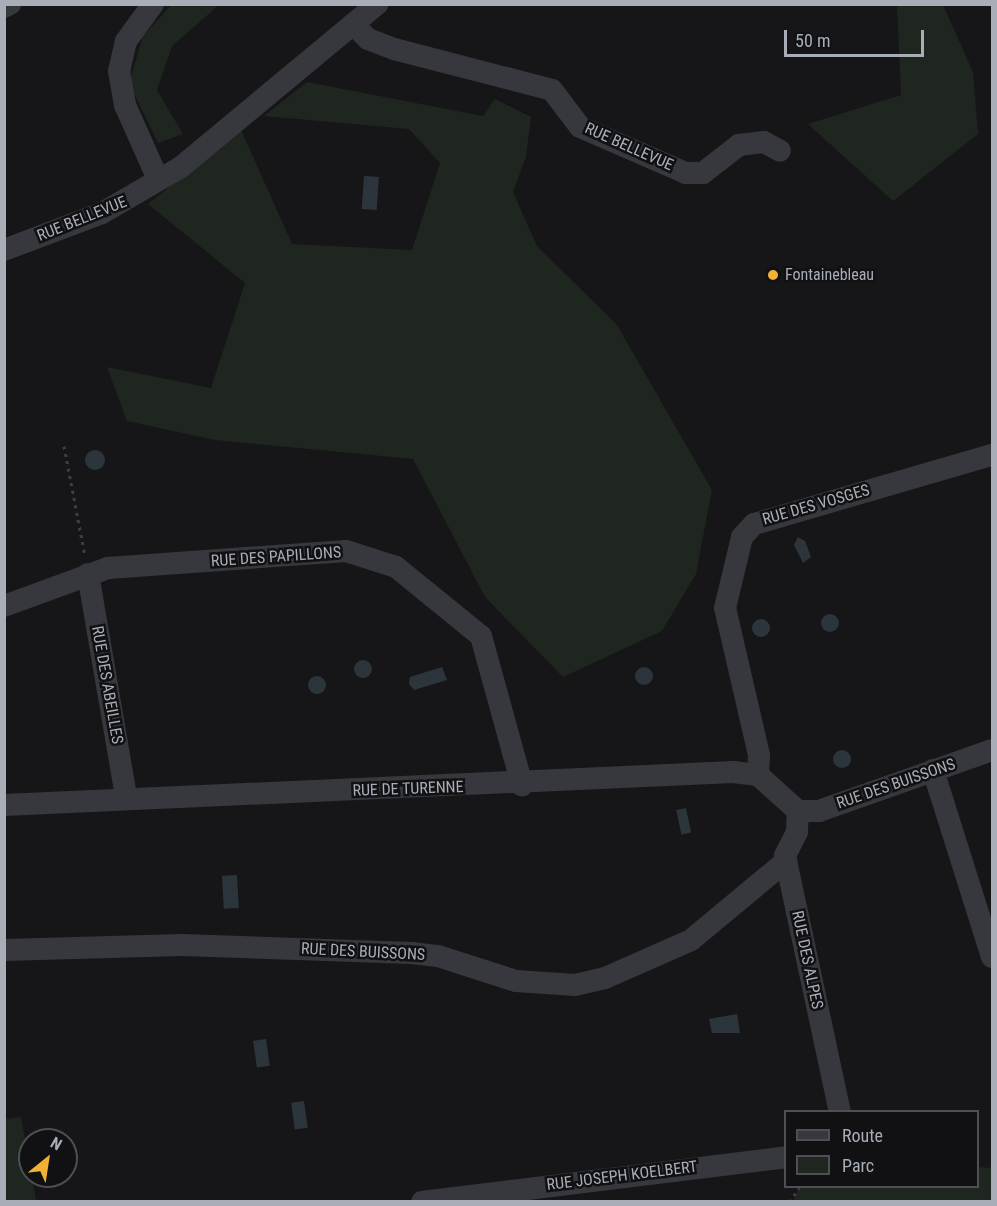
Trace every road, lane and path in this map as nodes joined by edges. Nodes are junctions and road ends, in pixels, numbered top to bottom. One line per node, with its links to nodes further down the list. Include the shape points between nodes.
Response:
1 (10, 4): 4 (street)
2 (153, 4): 7 (street, via 126,41 119,71 125,105)
3 (377, 4): 5 (street, RUE BELLEVUE)
4 (4, 7)
5 (352, 24): 6 (street, RUE BELLEVUE, via 368,39 394,49 552,90 580,127 686,173 702,173 739,145 764,142); 7 (street, RUE BELLEVUE, via 181,167)
6 (780, 151)
7 (157, 177): 8 (street, RUE BELLEVUE, via 128,201)
8 (4, 250)
9 (64, 446): 11 (path)
10 (993, 455): 15 (street, RUE DES VOSGES, via 754,524 742,537 725,608 759,754)
11 (88, 574): 12 (street, RUE DES PAPILLONS); 16 (street, RUE DES PAPILLONS, via 108,568 346,551 396,567 481,636); 17 (street, RUE DES ABEILLES)
12 (4, 606)
13 (993, 750): 14 (street, RUE DES BUISSONS)
14 (933, 770): 19 (street, RUE DES BUISSONS, via 819,811); 22 (street)
15 (758, 775): 16 (street, RUE DE TURENNE); 19 (street)
16 (522, 785): 17 (street, RUE DE TURENNE)
17 (126, 797): 18 (street, RUE DE TURENNE)
18 (4, 805)
19 (798, 811): 20 (street, RUE DES ALPES)
20 (786, 861): 21 (street, RUE DES BUISSONS, via 691,940 575,986 516,981 438,956 411,953 182,945); 23 (street, RUE DES ALPES)
21 (4, 950)
22 (993, 957)
23 (840, 1110)
24 (784, 1157): 26 (street, RUE JOSEPH KOELBERT)
25 (799, 1188): 27 (path)
26 (422, 1202)
27 (790, 1202)

